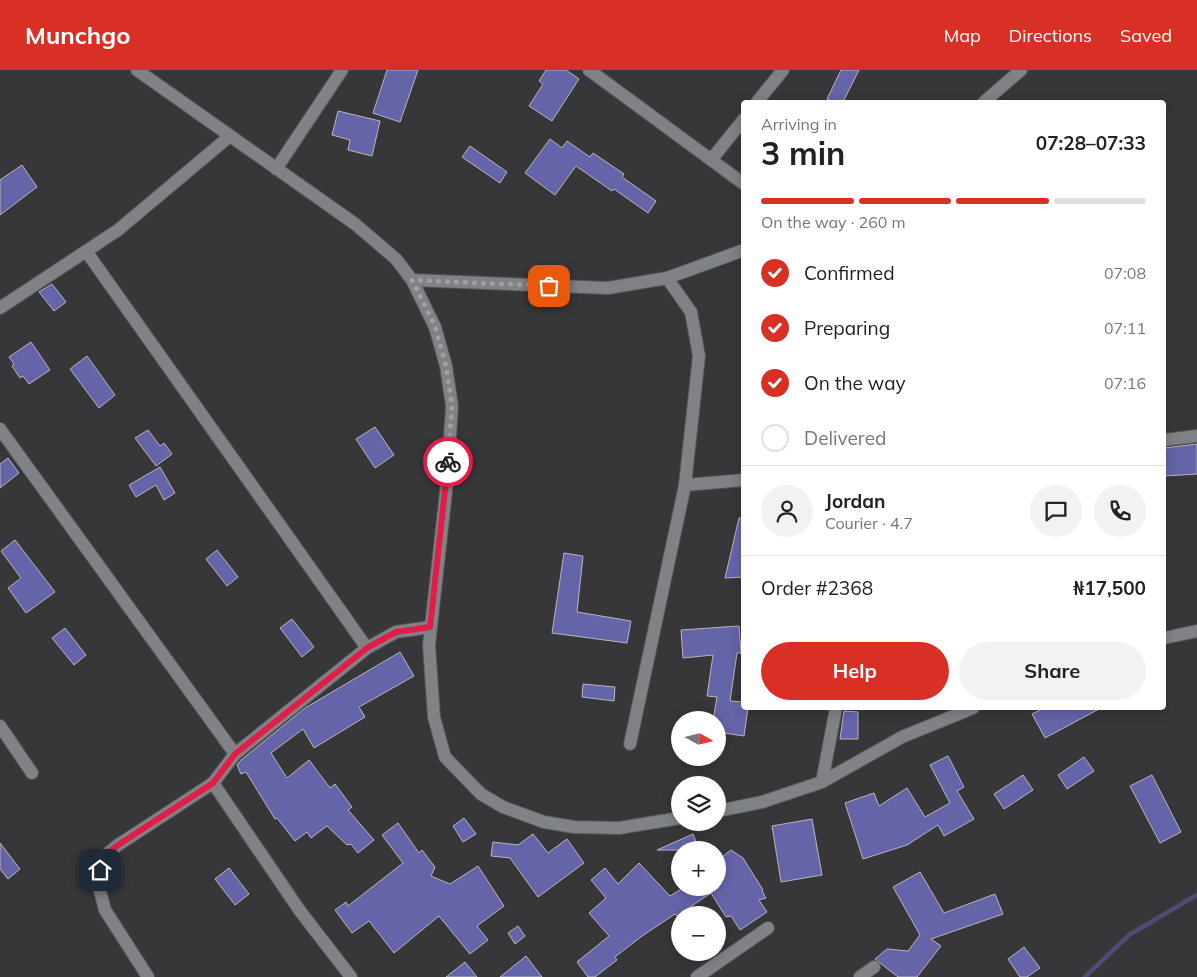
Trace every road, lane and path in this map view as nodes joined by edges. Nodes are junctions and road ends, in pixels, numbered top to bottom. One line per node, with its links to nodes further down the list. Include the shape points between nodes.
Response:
1 (137, 70): 9 (street)
2 (342, 70): 11 (street)
3 (589, 70): 10 (street)
4 (783, 70): 6 (street)
5 (1022, 70): 7 (street)
6 (759, 100)
7 (986, 100)
8 (741, 123): 10 (street)
9 (230, 136): 11 (street); 14 (street, via 118,230)
10 (711, 160): 12 (street)
11 (276, 169): 16 (street, via 355,224 396,260)
12 (741, 182)
13 (741, 251): 15 (street)
14 (86, 252): 17 (street); 26 (street)
15 (667, 278): 16 (street, via 608,288); 22 (street, via 691,312 699,356)
16 (412, 280): 23 (street, via 435,326 452,406 447,483)
17 (0, 308)
18 (0, 429): 31 (street)
19 (1197, 436): 20 (street)
20 (1166, 440)
21 (741, 480): 22 (street)
22 (685, 485): 30 (street)
23 (430, 627): 26 (street, via 396,632); 36 (street, via 434,717 445,757 481,794 503,807 536,819 574,827 619,828)
24 (1197, 631): 25 (street)
25 (1166, 638)
26 (367, 648): 31 (street)
27 (836, 710): 33 (street)
28 (968, 710): 33 (street, via 902,737)
29 (0, 726): 32 (street)
30 (630, 744)
31 (235, 754): 34 (street)
32 (32, 773)
33 (822, 782): 35 (street, via 762,802)
34 (213, 783): 39 (street, via 102,858 98,883 105,910); 40 (street, via 300,911)
35 (726, 809)
36 (671, 819)
37 (768, 928): 41 (street)
38 (874, 967): 42 (street)
39 (148, 977)
40 (351, 977)
41 (697, 977)
42 (860, 977)

